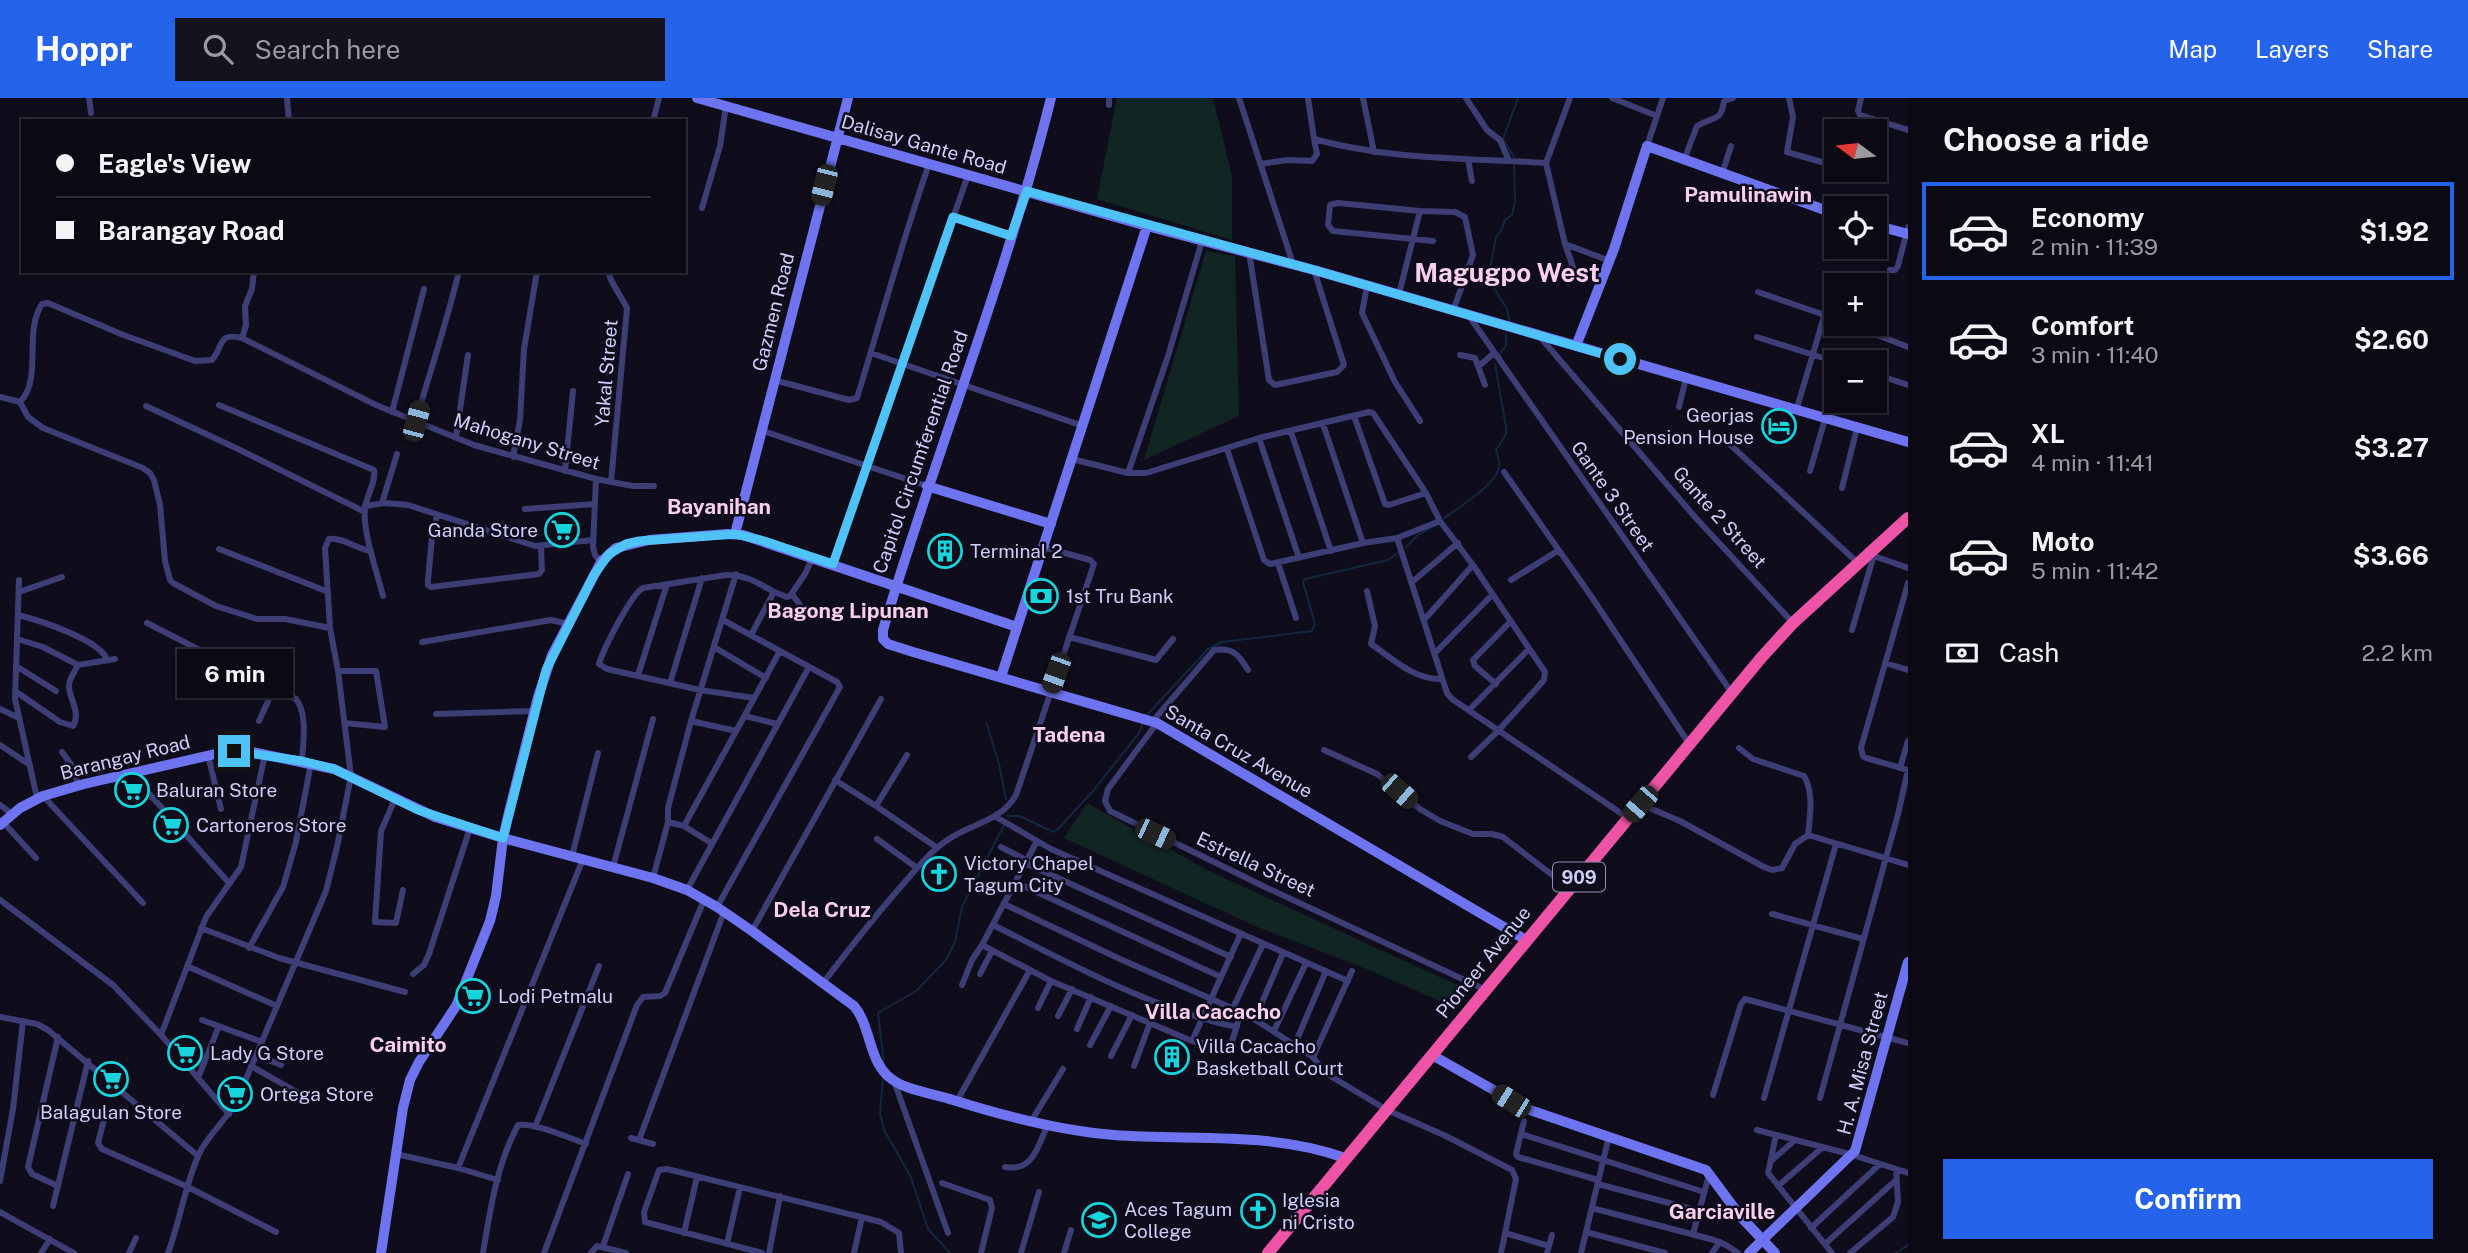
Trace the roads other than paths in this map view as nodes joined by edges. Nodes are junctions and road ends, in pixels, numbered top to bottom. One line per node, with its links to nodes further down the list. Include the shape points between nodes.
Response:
1 (89, 98): 19 (street)
2 (287, 98): 21 (street)
3 (660, 98): 22 (street)
4 (697, 98): 18 (street, Dalisay Gante Road)
5 (848, 98): 24 (street, Gazmen Road)
6 (1051, 98): 39 (street, Capitol Circumferential Road)
7 (1239, 98): 35 (street)
8 (1308, 98): 25 (street)
9 (1363, 98): 28 (street)
10 (1466, 98): 31 (street)
11 (1570, 98): 32 (street)
12 (1612, 98): 20 (street)
13 (1663, 98): 20 (street)
14 (1733, 98): 17 (street)
15 (1789, 98): 33 (street, via 1793,117 1787,152)
16 (1861, 98): 23 (street, via 1860,115)
17 (1725, 99): 30 (street, via 1720,116 1697,126)
18 (726, 106): 24 (street, Dalisay Gante Road); 40 (street)
19 (91, 113)
20 (1657, 117): 26 (street)
21 (289, 119)
22 (654, 119)
23 (1908, 130)
24 (836, 137): 34 (street, Dalisay Gante Road); 86 (street, Gazmen Road)
25 (1314, 139): 28 (street); 35 (street, via 1317,154 1312,161)
26 (1647, 146): 30 (street); 53 (street)
27 (1731, 146): 36 (street)
28 (1374, 152): 29 (street)
29 (1468, 159): 31 (street); 38 (street)
30 (1684, 160): 36 (street)
31 (1513, 161): 32 (street)
32 (1546, 163): 51 (street)
33 (1824, 163)
34 (929, 164): 37 (street, Dalisay Gante Road); 76 (street)
35 (1260, 164): 54 (street)
36 (1722, 174): 41 (street)
37 (968, 175): 39 (street, Dalisay Gante Road); 43 (street)
38 (1472, 181)
39 (1027, 191): 44 (street, Dalisay Gante Road); 47 (street, Capitol Circumferential Road)
40 (702, 208)
41 (1824, 210)
42 (1420, 211): 48 (street); 48 (street, via 1330,205 1328,225 1333,231); 66 (street, via 1455,212 1465,217 1474,254)
43 (953, 217): 47 (street); 82 (street)
44 (1146, 226): 49 (street, Dalisay Gante Road); 103 (street)
45 (1887, 228): 46 (street)
46 (1908, 232): 57 (street, via 1898,266)
47 (1011, 236): 87 (street, Capitol Circumferential Road)
48 (1414, 239): 50 (street); 65 (street)
49 (1202, 241): 52 (street, Dalisay Gante Road); 119 (street)
50 (1433, 241)
51 (1564, 244): 53 (street); 55 (street)
52 (1250, 252): 54 (street, Dalisay Gante Road); 56 (street, via 1269,380 1275,385 1337,372 1344,365)
53 (1609, 261): 73 (street)
54 (1293, 264): 56 (street, Dalisay Gante Road)
55 (1573, 267)
56 (1314, 270): 62 (street, Dalisay Gante Road)
57 (1890, 270)
58 (254, 273): 72 (street)
59 (458, 273): 100 (street)
60 (537, 273): 113 (street)
61 (609, 273): 121 (street, Yakal Street, via 627,308)
62 (1367, 286): 65 (street, Dalisay Gante Road); 101 (street, via 1362,313 1395,382)
63 (425, 289): 97 (street)
64 (1758, 292): 67 (street)
65 (1399, 295): 66 (street, Dalisay Gante Road)
66 (1453, 311): 68 (street, Dalisay Gante Road)
67 (1824, 315): 79 (street)
68 (1469, 316): 70 (street, Dalisay Gante Road); 75 (street, Gante 3 Street)
69 (1880, 336): 74 (street)
70 (1539, 337): 73 (street, Dalisay Gante Road); 177 (street, Gante 2 Street)
71 (1757, 337): 79 (street)
72 (242, 338): 92 (street, via 228,336 212,360 195,361 59,305 44,303 34,326 29,388); 97 (street, Mahogany Street)
73 (1576, 346): 84 (street, Dalisay Gante Road)
74 (1908, 347)
75 (1491, 349): 80 (street); 83 (street); 211 (street, Gante 3 Street)
76 (871, 353): 82 (street); 86 (street, via 855,400)
77 (468, 355): 107 (street)
78 (1460, 355): 80 (street)
79 (1813, 355): 81 (street); 96 (street)
80 (1475, 358): 83 (street)
81 (1824, 358)
82 (902, 364): 87 (street); 115 (street)
83 (1479, 366): 88 (street)
84 (1686, 378): 95 (street); 96 (street, Dalisay Gante Road)
85 (1887, 378): 89 (street)
86 (774, 380): 105 (street, Gazmen Road)
87 (961, 385): 103 (street); 123 (street, Capitol Circumferential Road)
88 (1485, 385)
89 (1908, 385)
90 (573, 391): 116 (street)
91 (0, 397): 92 (street)
92 (20, 402): 180 (street, via 28,417 43,428 150,472 173,583 216,606 257,619)
93 (219, 405): 128 (street, via 373,470)
94 (146, 407): 128 (street)
95 (1679, 407)
96 (1796, 411): 99 (street, Dalisay Gante Road)
97 (392, 412): 100 (street, Mahogany Street)
98 (1354, 416): 102 (street); 125 (street, via 1373,413); 125 (street, via 1385,504)
99 (1825, 419): 104 (street, Dalisay Gante Road); 117 (street)
100 (416, 421): 107 (street, Mahogany Street)
101 (1420, 421)
102 (1323, 424): 106 (street); 137 (street)
103 (1083, 426): 114 (street)
104 (1857, 428): 110 (street, Dalisay Gante Road); 124 (street)
105 (761, 430): 115 (street); 134 (street, Gazmen Road)
106 (1291, 432): 108 (street); 144 (street)
107 (456, 437): 113 (street, Mahogany Street)
108 (1259, 438): 111 (street); 147 (street)
109 (1723, 438): 150 (street)
110 (1908, 442)
111 (1227, 449): 119 (street, via 1146,473); 149 (street, via 1264,560)
112 (397, 454): 126 (street)
113 (513, 457): 116 (street, Mahogany Street)
114 (1072, 459): 119 (street); 133 (street)
115 (867, 466): 123 (street); 151 (street)
116 (565, 471): 120 (street, Mahogany Street)
117 (1810, 471)
118 (1504, 472): 142 (street)
119 (1128, 473)
120 (597, 479): 121 (street, Mahogany Street); 127 (street)
121 (611, 482): 122 (street, Mahogany Street)
122 (654, 486)
123 (927, 486): 133 (street); 162 (street, Capitol Circumferential Road)
124 (1842, 488)
125 (1426, 493): 132 (street)
126 (382, 503): 128 (street); 130 (street, via 408,505)
127 (595, 503): 129 (street); 136 (street)
128 (365, 509): 143 (street)
129 (525, 509)
130 (437, 515): 139 (street); 139 (street, via 428,580 431,587 539,574)
131 (1908, 518): 145 (highway, Pioneer Avenue / 909)
132 (1440, 521): 135 (street); 138 (street)
133 (1051, 524): 140 (street)
134 (735, 534): 146 (street, Capitol Circumferential Road); 148 (street, Capitol Circumferential Road, via 639,541 616,548)
135 (1397, 538): 137 (street); 159 (street)
136 (593, 540): 139 (street); 148 (street, via 593,552)
137 (1363, 543): 144 (street)
138 (1458, 543): 152 (street); 159 (street)
139 (541, 547)
140 (1043, 547): 179 (street); 183 (street, via 1094,564)
141 (219, 549): 165 (street)
142 (1559, 550): 158 (street); 229 (street)
143 (370, 551): 165 (street, via 329,539 324,558); 169 (street)
144 (1331, 551): 147 (street)
145 (1871, 555): 150 (highway, Pioneer Avenue / 909); 153 (street); 181 (street)
146 (813, 557): 151 (street, Capitol Circumferential Road); 167 (street)
147 (1298, 558): 149 (street)
148 (601, 562): 178 (street, Capitol Circumferential Road)
149 (1278, 563): 172 (street)
150 (1858, 563): 177 (highway, Pioneer Avenue / 909)
151 (833, 564): 162 (street, Capitol Circumferential Road)
152 (1473, 565): 168 (street); 174 (street)
153 (1908, 568)
154 (736, 574): 156 (street); 166 (street); 173 (street)
155 (62, 577): 164 (street)
156 (702, 578): 161 (street); 203 (street)
157 (19, 580): 164 (street)
158 (1511, 580)
159 (1412, 582): 174 (street)
160 (1908, 583): 192 (street)
161 (667, 584): 199 (street); 199 (street, via 638,590 599,662 603,668)
162 (896, 587): 179 (street); 200 (street, Santa Cruz Avenue, via 882,633 885,642)
163 (1367, 591): 202 (street, via 1375,626 1371,644 1419,676)
164 (19, 592): 171 (street)
165 (326, 592): 180 (street)
166 (774, 592): 167 (street, via 787,597); 182 (street)
167 (792, 594): 170 (street)
168 (1492, 595): 175 (street); 190 (street)
169 (383, 596)
170 (800, 605)
171 (18, 615): 184 (street); 194 (street, via 64,630 111,659)
172 (1296, 618)
173 (723, 620): 182 (street); 187 (street)
174 (1424, 620): 190 (street)
175 (1510, 622): 188 (street); 204 (street, via 1473,660)
176 (147, 623): 191 (street)
177 (1793, 623): 211 (highway, Pioneer Avenue / 909)
178 (568, 624): 186 (street, via 551,620); 216 (street, Capitol Circumferential Road, via 546,670)
179 (1017, 627): 200 (street)
180 (330, 628): 198 (street)
181 (1852, 630)
182 (751, 635): 189 (street)
183 (1069, 637): 185 (street, via 1156,660); 210 (street)
184 (17, 639): 193 (street); 194 (street)
185 (1173, 639)
186 (422, 642)
187 (714, 647): 201 (street); 207 (street)
188 (1529, 649): 204 (street); 227 (street, via 1545,678)
189 (780, 651): 195 (street); 201 (street)
190 (1435, 653): 202 (street)
191 (216, 657): 205 (street); 206 (street)
192 (1885, 663): 197 (street); 241 (street, via 1861,752 1866,758)
193 (16, 666): 208 (street); 209 (street)
194 (78, 666): 208 (street, via 69,683 76,713 73,726)
195 (809, 667): 225 (street); 287 (street, via 837,682 839,690)
196 (1248, 670): 223 (street, via 1236,652 1214,650)
197 (1908, 670)
198 (338, 671): 224 (street); 224 (street, via 376,671 385,727)
199 (638, 675): 203 (street)
200 (1001, 677): 210 (street, Santa Cruz Avenue)
201 (766, 678): 212 (street)
202 (1441, 679): 215 (street, via 1452,699)
203 (670, 683): 207 (street)
204 (1496, 684): 215 (street)
205 (275, 686): 221 (street); 239 (street, via 300,703)
206 (199, 690)
207 (700, 690): 212 (street); 222 (street)
208 (15, 691): 219 (street)
209 (56, 691)
210 (1050, 691): 223 (street, Santa Cruz Avenue); 254 (street, via 1021,783 1012,803)
211 (1732, 694): 229 (highway, Pioneer Avenue / 909)
212 (754, 698): 218 (street)
213 (881, 699): 244 (street)
214 (0, 709): 219 (street)
215 (1469, 710): 227 (street)
216 (534, 711): 217 (street); 262 (street, Capitol Circumferential Road)
217 (436, 714)
218 (745, 716): 225 (street); 226 (street)
219 (19, 718): 240 (street)
220 (653, 719): 275 (street)
221 (258, 721)
222 (691, 721): 226 (street); 257 (street)
223 (1155, 722): 295 (street, Santa Cruz Avenue); 318 (street, Estrella Street, via 1108,789 1105,801 1110,811)
224 (344, 723): 243 (street)
225 (778, 724): 265 (street)
226 (736, 731): 259 (street)
227 (1498, 731): 238 (street); 256 (street)
228 (1908, 741): 241 (street)
229 (1689, 745): 248 (highway, Pioneer Avenue / 909)
230 (0, 746): 240 (street)
231 (1739, 747): 261 (street, via 1753,759 1804,776 1810,797)
232 (1324, 750): 280 (street, via 1377,774 1440,821 1473,834 1503,837)
233 (62, 752): 245 (street)
234 (598, 753): 269 (street)
235 (265, 754): 236 (street, Barangay Road, via 234,751); 239 (street, Barangay Road); 279 (street, via 243,860)
236 (208, 755): 242 (street, Barangay Road); 251 (street)
237 (907, 755): 250 (street)
238 (1471, 757)
239 (307, 762): 243 (street, Barangay Road); 298 (street, via 296,842 283,887)
240 (30, 765): 246 (street)
241 (1905, 770): 253 (street)
242 (138, 771): 245 (street, Barangay Road); 279 (street, via 145,789)
243 (351, 776): 247 (street, Barangay Road); 304 (street, via 326,891)
244 (835, 780): 250 (street); 292 (street)
245 (78, 785): 246 (street, Barangay Road)
246 (40, 797): 252 (street, Barangay Road); 285 (street)
247 (395, 799): 260 (street, Barangay Road); 281 (street, via 379,841 376,922 396,923)
248 (1640, 804): 256 (highway, Pioneer Avenue / 909); 261 (street, via 1772,870 1782,868 1795,844)
249 (0, 805): 252 (street)
250 (876, 806): 268 (street)
251 (221, 809)
252 (12, 814): 258 (street, Barangay Road)
253 (1898, 814): 255 (street); 272 (street)
254 (996, 817): 264 (street); 268 (street)
255 (1908, 817)
256 (1628, 818): 280 (highway, Pioneer Avenue / 909)
257 (668, 822): 259 (street); 277 (street)
258 (2, 823): 270 (street)
259 (684, 826): 265 (street)
260 (470, 828): 262 (street, Barangay Road); 310 (street, via 429,954)
261 (1808, 835): 266 (street)
262 (503, 838): 269 (street, Barangay Road); 382 (street, Capitol Circumferential Road, via 489,921 456,1006 410,1080)
263 (877, 839): 276 (street)
264 (1037, 841): 273 (street); 293 (street)
265 (711, 843): 282 (street)
266 (1836, 844): 272 (street); 290 (street)
267 (1001, 847): 273 (street)
268 (936, 848): 276 (street)
269 (572, 856): 271 (street, Barangay Road)
270 (36, 858)
271 (583, 859): 275 (street, Barangay Road); 390 (street)
272 (1885, 859): 274 (street); 294 (street)
273 (1025, 862): 278 (street); 301 (street)
274 (1908, 865)
275 (613, 867): 277 (street, Barangay Road)
276 (917, 868): 315 (street)
277 (653, 878): 282 (street, Barangay Road)
278 (1015, 882): 286 (street); 312 (street)
279 (229, 883): 291 (street)
280 (1569, 888): 295 (highway, Pioneer Avenue / 909)
281 (403, 890)
282 (687, 890): 284 (street, Barangay Road)
283 (0, 900): 341 (street, via 104,977)
284 (704, 900): 287 (street, Barangay Road); 379 (street, via 665,993 643,997 637,1005)
285 (143, 903)
286 (1004, 904): 289 (street); 321 (street)
287 (721, 909): 292 (street, Barangay Road); 377 (street)
288 (1772, 914): 290 (street)
289 (993, 925): 297 (street); 333 (street)
290 (1813, 925): 294 (street); 326 (street)
291 (201, 928): 298 (street); 306 (street)
292 (752, 931): 315 (street, Barangay Road)
293 (1241, 933): 296 (street); 301 (street)
294 (1863, 939): 336 (street)
295 (1526, 940): 318 (highway, Pioneer Avenue / 909)
296 (1263, 944): 300 (street); 325 (street)
297 (982, 945): 299 (street); 316 (street)
298 (249, 948): 304 (street)
299 (992, 951): 307 (street); 311 (street)
300 (1283, 953): 302 (street); 331 (street)
301 (1231, 957): 312 (street)
302 (1306, 962): 308 (street); 340 (street)
303 (1908, 962): 343 (street, H. A. Misa Street)
304 (293, 963): 319 (street); 322 (street)
305 (599, 965): 371 (street)
306 (187, 966): 322 (street); 341 (street)
307 (1030, 971): 313 (street); 364 (street)
308 (1326, 971): 314 (street); 347 (street)
309 (1352, 971): 314 (street)
310 (413, 974)
311 (980, 975)
312 (1221, 977): 321 (street)
313 (1051, 981): 317 (street); 324 (street)
314 (1348, 981): 352 (street)
315 (823, 983): 359 (street, Barangay Road, via 859,1012 880,1067)
316 (962, 985)
317 (1072, 989): 320 (street); 329 (street)
318 (1486, 990): 350 (highway, Pioneer Avenue / 909)
319 (405, 992)
320 (1091, 997): 323 (street); 339 (street)
321 (1211, 1000): 325 (street); 333 (street)
322 (277, 1006): 345 (street)
323 (1111, 1006): 328 (street); 348 (street)
324 (1038, 1008)
325 (1233, 1008): 327 (street)
326 (1790, 1010): 336 (street); 361 (street, via 1742,1001); 362 (street)
327 (1241, 1012): 331 (street); 338 (street)
328 (1132, 1015): 335 (street); 351 (street)
329 (1058, 1016)
330 (0, 1017): 334 (street)
331 (1255, 1019): 340 (street)
332 (202, 1020): 337 (street)
333 (1202, 1020): 338 (street); 344 (street)
334 (23, 1021): 342 (street); 398 (street)
335 (1150, 1023): 344 (street); 356 (street)
336 (1840, 1024): 343 (street); 363 (street)
337 (219, 1026): 345 (street); 358 (street)
338 (1237, 1027): 344 (street, via 1230,1048)
339 (1077, 1029)
340 (1274, 1031): 347 (street)
341 (161, 1035): 358 (street)
342 (58, 1037): 353 (street); 401 (street, via 28,1167 32,1174)
343 (1888, 1037): 346 (street); 383 (street, H. A. Misa Street)
344 (1192, 1041)
345 (262, 1042): 349 (street)
346 (1908, 1043)
347 (1294, 1044): 352 (street)
348 (1090, 1045)
349 (257, 1055): 354 (street); 355 (street)
350 (1432, 1055): 365 (highway, Pioneer Avenue / 909); 375 (street, via 1527,1109)
351 (1111, 1056)
352 (1314, 1057): 365 (street, via 1332,1077)
353 (88, 1061): 384 (street); 401 (street)
354 (281, 1065)
355 (251, 1066): 360 (street); 367 (street)
356 (1133, 1066)
357 (1063, 1069): 368 (street)
358 (198, 1078): 367 (street)
359 (894, 1081): 364 (street); 419 (street)
360 (302, 1095)
361 (1713, 1095)
362 (1765, 1098)
363 (1820, 1098)
364 (957, 1101): 368 (street)
365 (1387, 1110): 385 (highway, Pioneer Avenue / 909); 420 (street, via 1512,1170 1516,1179)
366 (106, 1112): 403 (street, via 99,1148)
367 (229, 1114): 384 (street)
368 (1032, 1120): 370 (street)
369 (1524, 1121): 373 (street)
370 (1048, 1124): 385 (street, via 1113,1135 1291,1143); 389 (street, via 1027,1164)
371 (535, 1127): 379 (street); 396 (street, via 518,1125)
372 (1757, 1130): 374 (street)
373 (1521, 1134): 386 (street); 399 (street, via 1518,1157)
374 (1776, 1135): 378 (street); 387 (street)
375 (1609, 1136): 386 (street); 394 (street)
376 (631, 1138): 377 (street)
377 (639, 1140): 380 (street)
378 (1796, 1140): 381 (street); 387 (street)
379 (586, 1144): 438 (street)
380 (653, 1144)
381 (1823, 1147): 383 (street); 402 (street)
382 (396, 1154): 390 (street); 436 (street, Capitol Circumferential Road)
383 (1853, 1155): 388 (street); 410 (street, H. A. Misa Street)
384 (198, 1156): 403 (street)
385 (1345, 1158): 448 (highway, Pioneer Avenue / 909)
386 (1603, 1162): 399 (street); 406 (street)
387 (1769, 1162): 402 (street, via 1768,1173)
388 (1880, 1164): 391 (street); 414 (street)
389 (1005, 1167)
390 (458, 1168): 396 (street)
391 (1896, 1169): 392 (street); 397 (street)
392 (1908, 1173)
393 (628, 1174): 429 (street)
394 (1710, 1174): 406 (street); 425 (street)
395 (697, 1177): 404 (street); 418 (street); 418 (street, via 659,1170 643,1212 649,1224)
396 (498, 1180): 437 (street)
397 (1896, 1180): 428 (street); 457 (street, via 1898,1202 1893,1217)
398 (0, 1181)
399 (1598, 1182): 409 (street); 411 (street)
400 (942, 1183): 445 (street, via 990,1200)
401 (58, 1186): 408 (street)
402 (1778, 1186): 410 (street)
403 (188, 1187): 416 (street); 435 (street)
404 (740, 1187): 407 (street); 427 (street)
405 (1039, 1192): 446 (street)
406 (1704, 1192): 411 (street)
407 (780, 1196): 413 (street); 442 (street)
408 (53, 1206)
409 (1592, 1208): 417 (street); 421 (street)
410 (1795, 1208): 414 (street); 425 (street, H. A. Misa Street)
411 (1699, 1211): 421 (street)
412 (0, 1212): 424 (street)
413 (862, 1217): 443 (street); 444 (street, via 896,1229)
414 (1811, 1228): 428 (street)
415 (1071, 1230): 447 (street)
416 (276, 1232)
417 (1586, 1232): 450 (street); 451 (street)
418 (684, 1233): 427 (street)
419 (948, 1233)
420 (1505, 1233): 430 (street); 449 (street)
421 (1693, 1234): 426 (street)
422 (1552, 1235): 430 (street)
423 (136, 1238): 434 (street)
424 (50, 1239): 431 (street); 433 (street)
425 (1762, 1239): 454 (street, H. A. Misa Street); 455 (street)
426 (1720, 1242): 452 (street); 453 (street)
427 (727, 1244): 441 (street)
428 (1825, 1244): 456 (street)
429 (603, 1247): 432 (street); 439 (street)
430 (1548, 1249)
431 (69, 1252)
432 (617, 1252): 440 (street)
433 (41, 1253)
434 (129, 1253)
435 (168, 1253)
436 (381, 1253)
437 (484, 1253)
438 (544, 1253)
439 (591, 1253)
440 (625, 1253)
441 (762, 1253)
442 (769, 1253)
443 (854, 1253)
444 (901, 1253)
445 (981, 1253)
446 (1021, 1253)
447 (1064, 1253)
448 (1268, 1253)
449 (1502, 1253)
450 (1581, 1253)
451 (1665, 1253)
452 (1712, 1253)
453 (1738, 1253)
454 (1749, 1253)
455 (1775, 1253)
456 (1832, 1253)
457 (1850, 1253)

